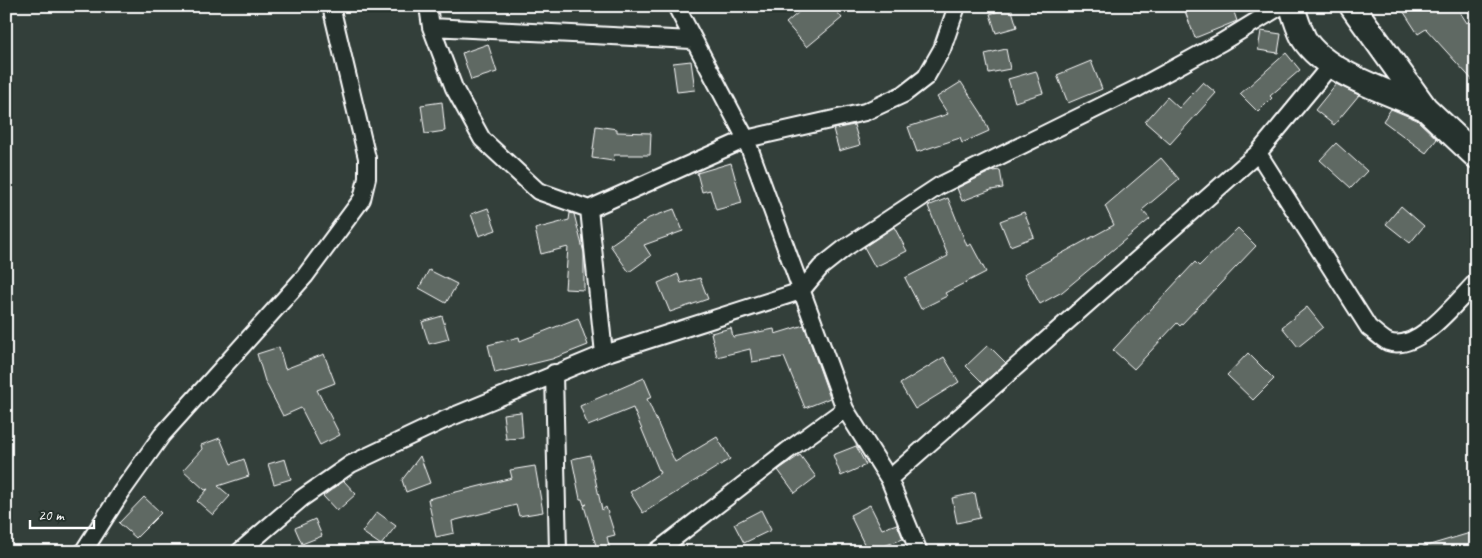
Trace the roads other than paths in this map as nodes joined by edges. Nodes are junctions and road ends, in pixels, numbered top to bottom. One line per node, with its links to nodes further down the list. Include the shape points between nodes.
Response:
1 (331, 6): 23 (street, via 367,158 362,199 305,276 162,435)
2 (428, 6): 8 (street)
3 (676, 6): 9 (street)
4 (957, 6): 12 (street, via 942,49 926,77 904,94 865,112)
5 (1281, 6): 17 (street, via 1138,88 939,186 845,248 821,267)
6 (1292, 6): 10 (street, via 1304,39)
7 (1352, 6): 11 (street)
8 (431, 26): 9 (street); 15 (street, via 454,88 482,139 538,191)
9 (692, 40): 12 (street)
10 (1330, 66): 11 (street); 13 (street)
11 (1425, 108): 14 (street)
12 (746, 138): 15 (street); 17 (street)
13 (1258, 153): 16 (street, via 1369,328 1388,342 1400,344 1416,339); 21 (street)
14 (1476, 156)
15 (589, 209): 18 (street)
16 (1476, 282)
17 (801, 291): 18 (street); 20 (street)
18 (604, 354): 19 (street)
19 (554, 373): 24 (street, via 351,464 302,498); 25 (street)
20 (845, 409): 21 (street); 22 (street)
21 (889, 479): 26 (street)
22 (658, 551)
23 (83, 552)
24 (239, 552)
25 (558, 552)
26 (919, 552)

